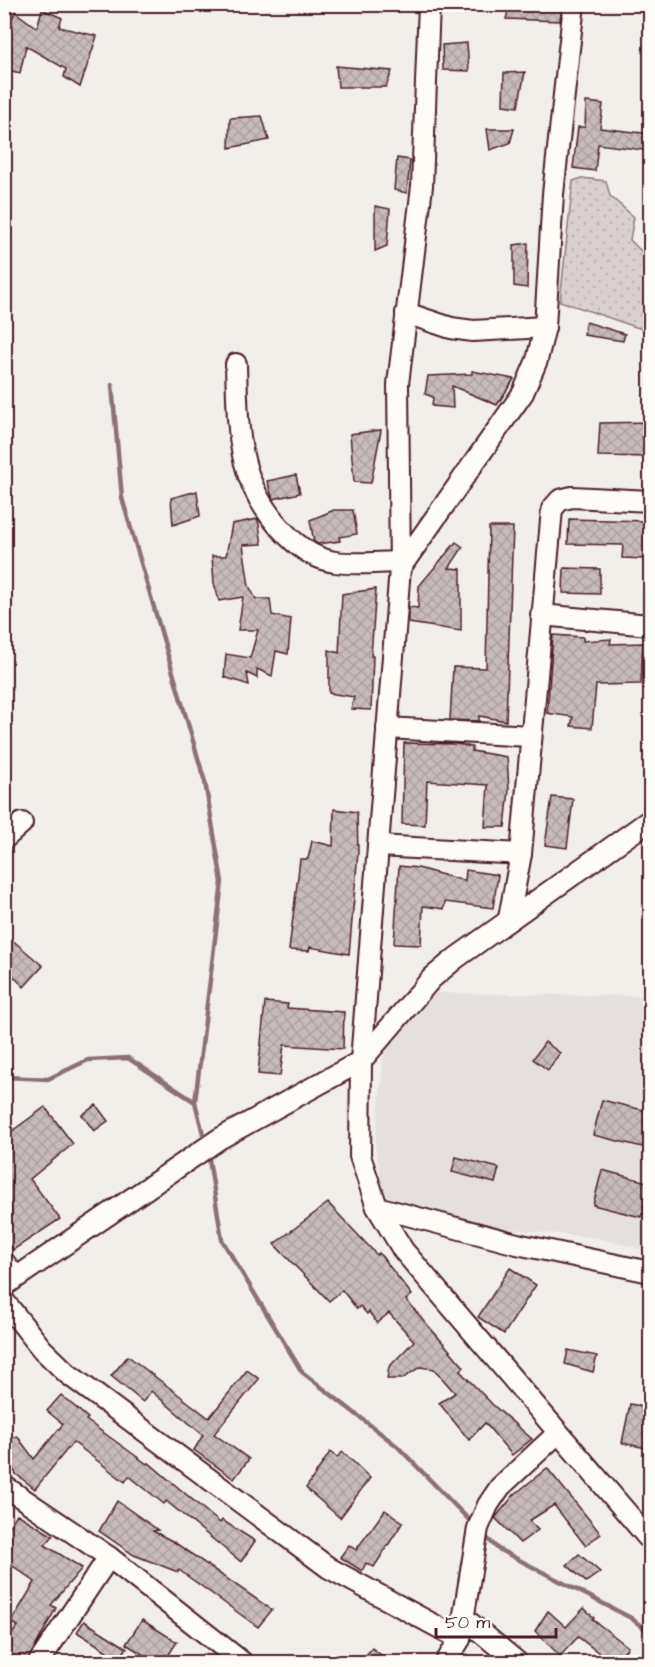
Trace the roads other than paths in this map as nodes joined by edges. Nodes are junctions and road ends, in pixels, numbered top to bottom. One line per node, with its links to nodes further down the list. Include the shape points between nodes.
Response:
1 (429, 4): 3 (street, via 422,186)
2 (574, 4): 4 (street, via 553,194)
3 (406, 313): 4 (street, via 473,331); 7 (street, via 398,384)
4 (545, 327): 7 (street, via 523,393)
5 (236, 364): 7 (street, via 239,438 246,472 271,520 301,548 317,557 336,562)
6 (651, 501): 8 (street, via 572,496 552,508)
7 (400, 565): 10 (street)
8 (541, 615): 9 (street); 11 (street)
9 (651, 625)
10 (387, 728): 11 (street); 15 (street)
11 (530, 735): 16 (street)
12 (651, 820): 17 (street)
13 (22, 823): 14 (street)
14 (4, 839)
15 (378, 846): 16 (street); 18 (street)
16 (521, 854): 17 (street)
17 (509, 918): 18 (street, via 432,978)
18 (361, 1060): 19 (street, via 360,1156); 21 (street, via 219,1138)
19 (377, 1207): 20 (street, via 517,1244); 23 (street, via 403,1250)
20 (651, 1272)
21 (8, 1275)
22 (4, 1301): 28 (street, via 42,1349 68,1374 310,1554)
23 (558, 1434): 25 (street); 27 (street, via 500,1487 488,1505 478,1528)
24 (5, 1487): 26 (street)
25 (651, 1540)
26 (109, 1557): 29 (street); 30 (street)
27 (464, 1618): 28 (street); 32 (street)
28 (460, 1639): 31 (street)
29 (39, 1662)
30 (242, 1662)
31 (446, 1662)
32 (517, 1662)

